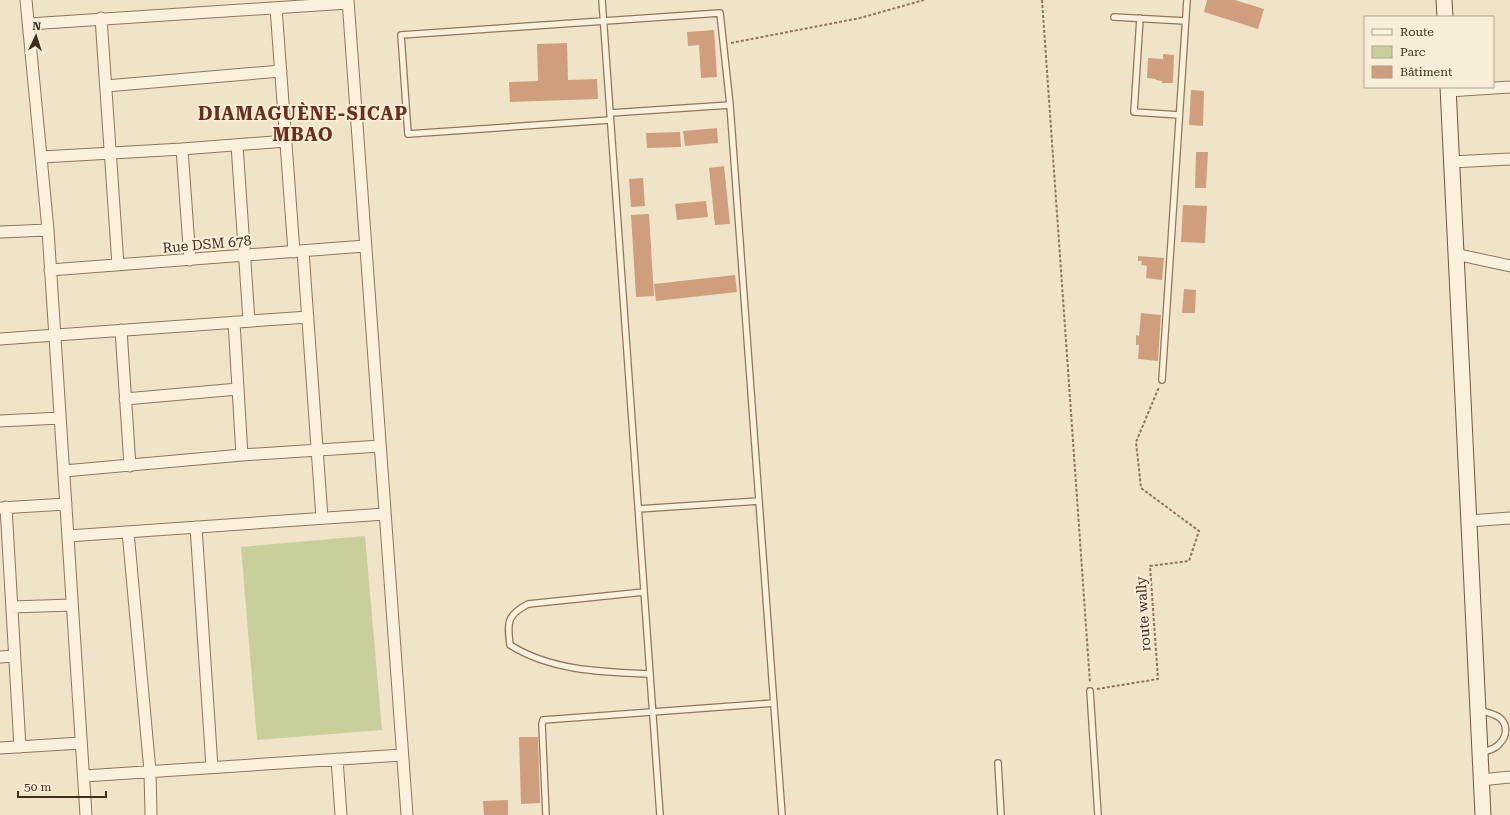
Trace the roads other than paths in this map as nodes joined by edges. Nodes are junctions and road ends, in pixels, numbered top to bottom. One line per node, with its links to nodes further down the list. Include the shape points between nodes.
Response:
1 (26, 0): 14 (street)
2 (602, 0): 12 (lane)
3 (1187, 0): 13 (lane)
4 (1444, 0): 8 (street)
5 (348, 2): 6 (street); 34 (street)
6 (304, 3): 7 (street)
7 (276, 8): 10 (street); 15 (street)
8 (1445, 16)
9 (1114, 17): 11 (lane)
10 (100, 18): 14 (street); 16 (street)
11 (1140, 18): 13 (lane); 23 (lane, via 1134,112)
12 (603, 21): 21 (lane, via 720,13); 22 (lane); 24 (lane, via 401,35 408,134)
13 (1185, 21): 23 (lane)
14 (29, 24): 29 (street)
15 (281, 71): 16 (street); 25 (street)
16 (106, 86): 28 (street)
17 (1510, 87): 19 (street)
18 (1479, 88): 20 (street)
19 (1494, 88)
20 (1448, 89): 31 (street)
21 (730, 105): 22 (lane); 58 (lane)
22 (610, 113): 24 (lane)
23 (1179, 115): 48 (lane)
24 (610, 120): 61 (lane)
25 (286, 141): 26 (street); 35 (street)
26 (237, 145): 27 (street); 37 (street)
27 (182, 149): 28 (street); 38 (street)
28 (110, 153): 29 (street); 39 (street)
29 (42, 157): 32 (street)
30 (1510, 159): 31 (street)
31 (1451, 162): 36 (street)
32 (48, 230): 33 (street); 41 (street)
33 (0, 232)
34 (365, 246): 35 (street, Rue DSM 678); 53 (street)
35 (299, 251): 37 (street, Rue DSM 678); 42 (street)
36 (1455, 254): 40 (street); 65 (street)
37 (245, 256): 38 (street, Rue DSM 678); 43 (street)
38 (190, 260): 39 (street, Rue DSM 678)
39 (118, 265): 41 (street, Rue DSM 678)
40 (1510, 266)
41 (50, 270): 46 (street)
42 (308, 317): 43 (street); 54 (street)
43 (250, 321): 44 (street)
44 (234, 322): 45 (street); 49 (street)
45 (121, 330): 46 (street); 50 (street)
46 (55, 335): 47 (street); 51 (street)
47 (0, 338)
48 (1162, 380)
49 (238, 389): 50 (street); 55 (street)
50 (125, 399): 56 (street)
51 (60, 418): 52 (street); 57 (street)
52 (0, 421)
53 (380, 446): 54 (street); 62 (street)
54 (318, 450): 55 (street); 63 (street)
55 (242, 455): 56 (street)
56 (130, 466): 57 (street)
57 (64, 471): 59 (street)
58 (759, 501): 61 (lane); 76 (lane)
59 (66, 504): 60 (street); 68 (street)
60 (3, 507): 71 (street)
61 (638, 510): 69 (lane)
62 (385, 514): 63 (street); 83 (street)
63 (322, 518): 66 (street)
64 (1510, 518): 65 (street)
65 (1469, 521): 77 (street)
66 (196, 528): 67 (street); 86 (street)
67 (128, 532): 68 (street); 87 (street)
68 (68, 536): 70 (street)
69 (644, 592): 74 (lane); 74 (lane, via 528,604 515,611 510,619 508,633 510,645 523,654 560,666 611,673)
70 (72, 605): 71 (street); 79 (street)
71 (12, 607): 72 (street)
72 (14, 656): 73 (street); 80 (street)
73 (0, 657)
74 (650, 674): 78 (lane)
75 (1090, 691): 99 (lane)
76 (774, 703): 78 (lane); 97 (lane)
77 (1478, 709): 82 (street); 82 (lane, via 1499,717 1506,732 1500,744)
78 (653, 713): 95 (lane, via 543,720); 96 (lane)
79 (81, 743): 80 (street); 88 (street)
80 (20, 746): 81 (street)
81 (0, 748)
82 (1480, 753): 90 (street)
83 (402, 755): 84 (street); 94 (street)
84 (337, 758): 86 (street); 93 (street)
85 (998, 763): 98 (lane)
86 (212, 767): 87 (street)
87 (150, 770): 88 (street); 92 (street)
88 (84, 776): 91 (street)
89 (1510, 777): 90 (street)
90 (1481, 780): 100 (street)
91 (86, 815)
92 (150, 815)
93 (341, 815)
94 (407, 815)
95 (546, 815)
96 (660, 815)
97 (782, 815)
98 (1001, 815)
99 (1098, 815)
100 (1483, 815)

